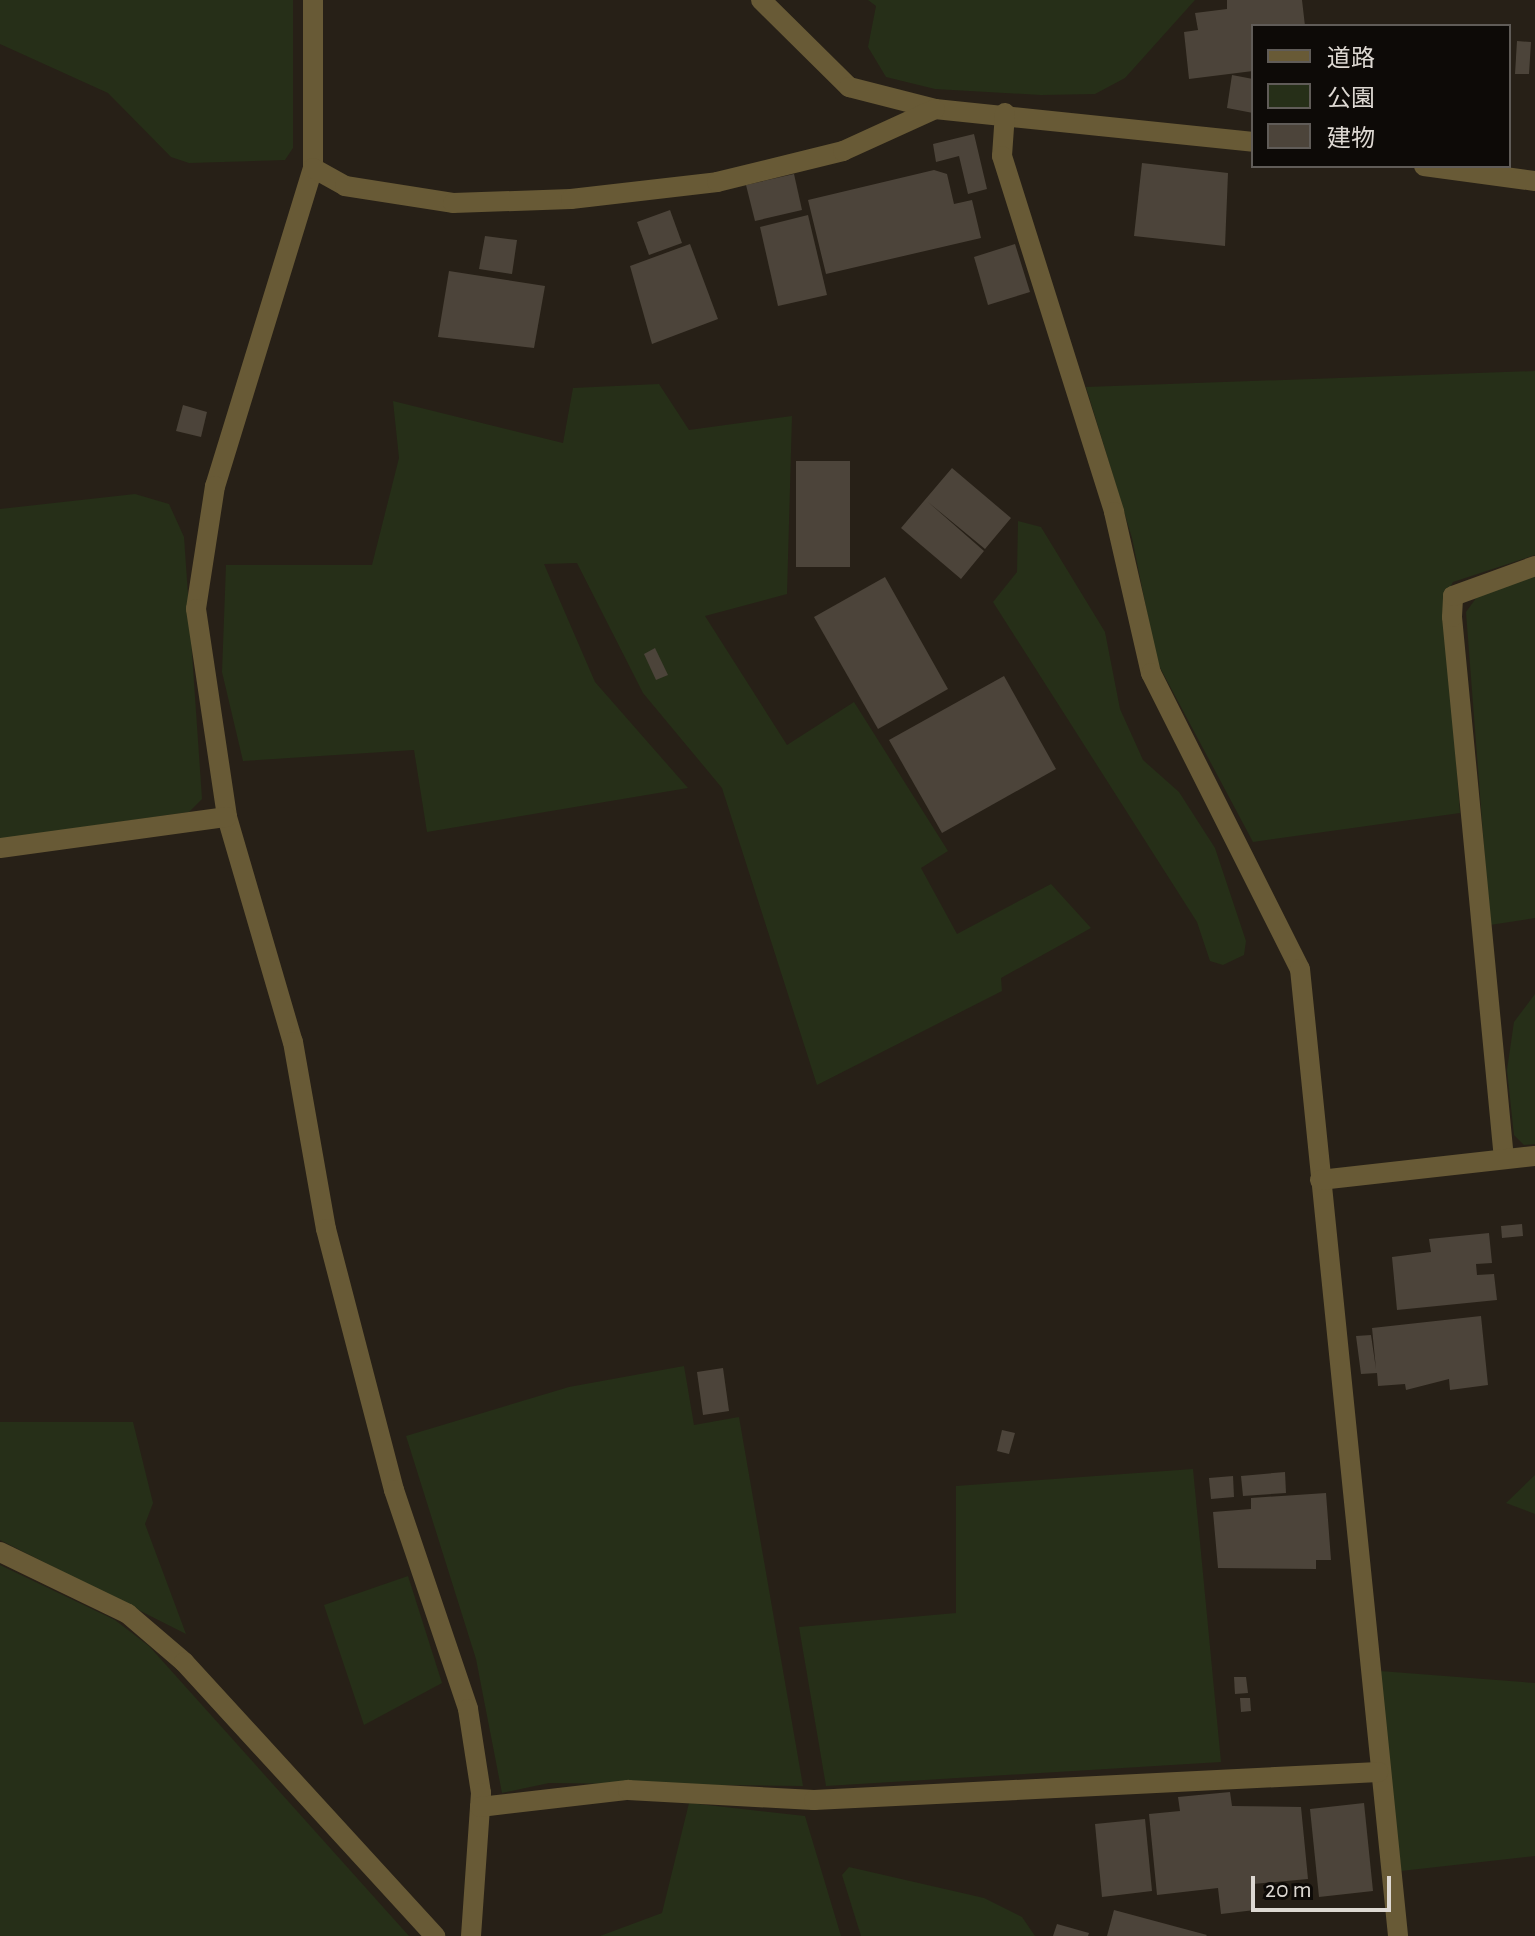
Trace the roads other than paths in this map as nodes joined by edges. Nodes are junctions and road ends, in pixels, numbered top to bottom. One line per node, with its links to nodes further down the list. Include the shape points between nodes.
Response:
1 (313, 0): 6 (street)
2 (761, 0): 3 (street, via 849,87)
3 (935, 109): 4 (street); 6 (street, via 829,154 717,182 571,199 453,203 345,186)
4 (1005, 113): 5 (street); 14 (street, via 1002,156 1114,512 1151,673 1300,969)
5 (1251, 142)
6 (313, 168): 10 (street, via 215,486 196,609)
7 (1439, 168): 8 (street)
8 (1535, 181)
9 (1535, 566): 13 (street, via 1453,596)
10 (227, 817): 11 (street); 17 (street, via 293,1042 326,1229 394,1490 468,1709)
11 (0, 848)
12 (1535, 1156): 13 (street)
13 (1504, 1159): 14 (street)
14 (1320, 1180): 16 (street)
15 (0, 1552): 18 (street, via 128,1614 184,1662)
16 (1378, 1772): 17 (street, via 814,1800 628,1790); 20 (street)
17 (480, 1807): 19 (street)
18 (435, 1936)
19 (471, 1936)
20 (1398, 1936)

